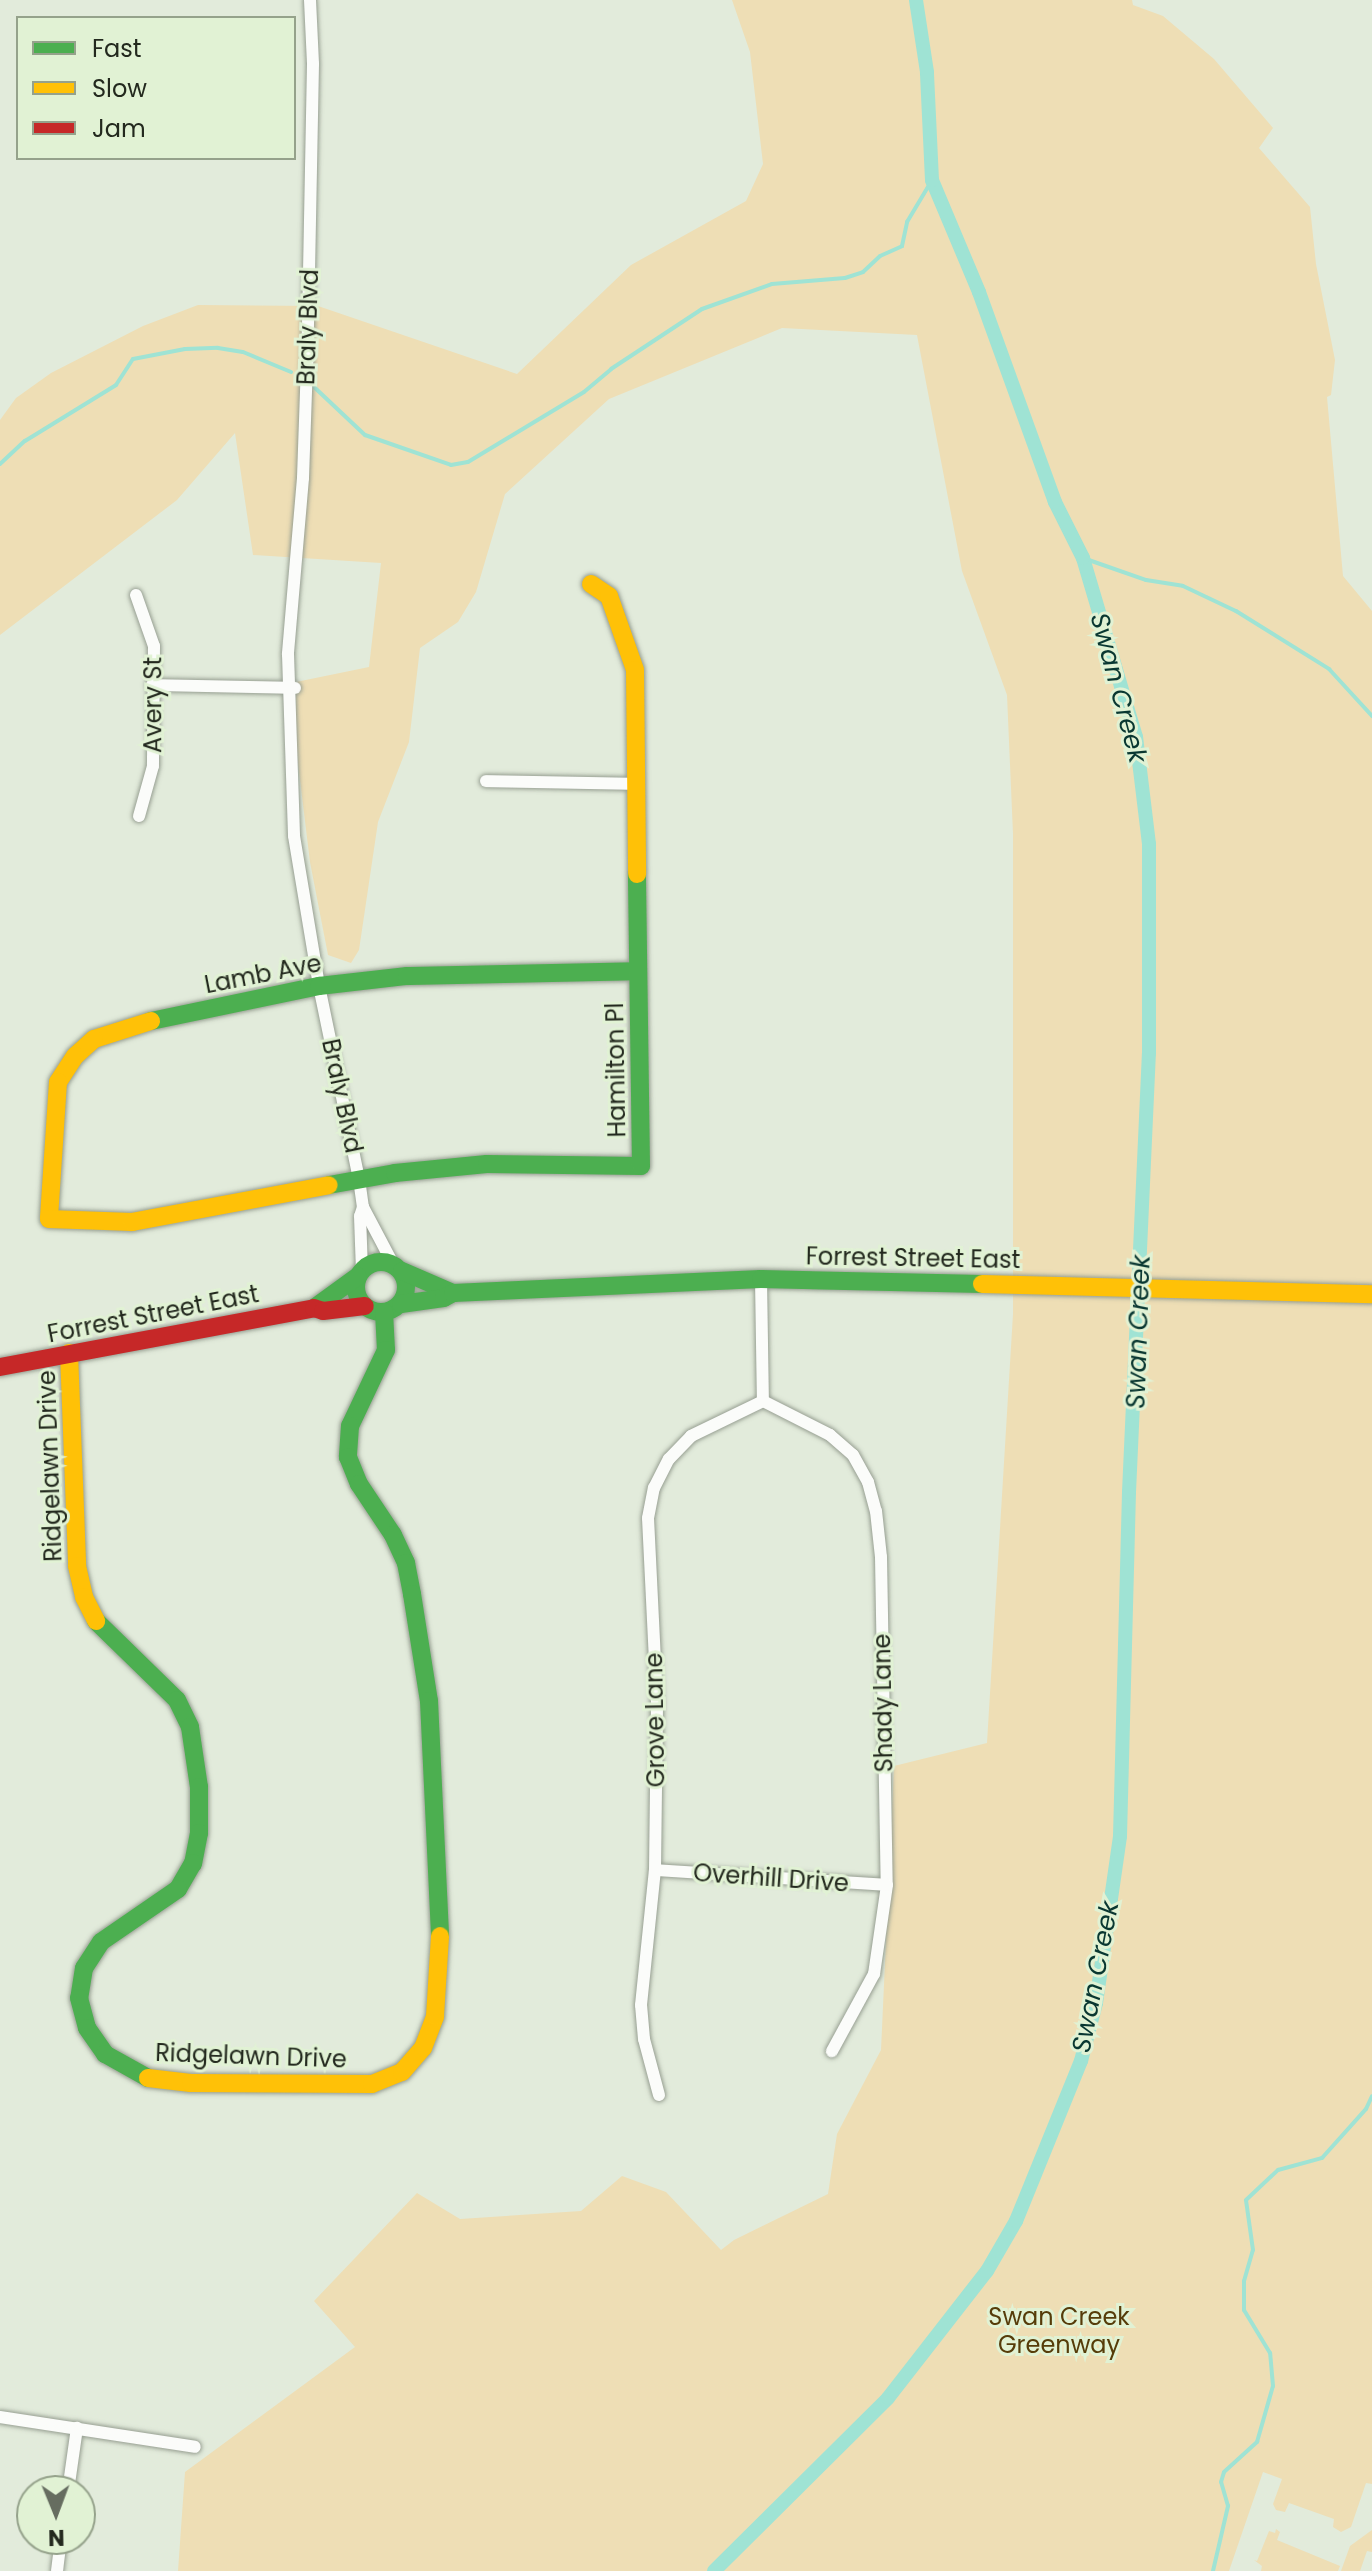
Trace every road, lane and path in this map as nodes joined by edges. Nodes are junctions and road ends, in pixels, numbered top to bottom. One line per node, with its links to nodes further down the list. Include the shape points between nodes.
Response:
1 (310, 0): 5 (street, Braly Blvd, via 307,377 288,654)
2 (591, 584): 7 (street, Hamilton Pl, via 609,596 635,670)
3 (136, 595): 4 (street, Avery St, via 154,646)
4 (152, 685): 5 (street); 8 (street, Avery St, via 153,766)
5 (292, 688): 10 (street, Braly Blvd, via 294,836)
6 (486, 781): 7 (street)
7 (637, 784): 9 (street, Hamilton Pl)
8 (139, 816)
9 (638, 971): 10 (street, Lamb Ave, via 407,976); 11 (street, Hamilton Pl, via 641,1166 487,1164)
10 (319, 986): 11 (street, Braly Blvd); 13 (street, Lamb Ave, via 129,1026 94,1039 58,1082)
11 (359, 1179): 12 (street, Braly Blvd); 13 (street, Hamilton Pl, via 132,1222)
12 (363, 1207): 14 (street); 15 (street)
13 (49, 1219)
14 (397, 1268): 15 (street, via 379,1262); 17 (street, Forrest Street East); 19 (street, via 407,1285)
15 (360, 1273): 20 (street, via 357,1295); 21 (street, Forrest Street East)
16 (761, 1279): 17 (street, Forrest Street East); 18 (street, Forrest Street East); 25 (street)
17 (453, 1293): 19 (street, Forrest Street East)
18 (1372, 1294)
19 (401, 1304): 22 (street)
20 (365, 1306): 21 (street, Forrest Street East); 22 (street)
21 (314, 1308): 23 (street, Forrest Street East)
22 (384, 1312): 23 (street, Ridgelawn Drive, via 386,1350 350,1426 348,1457 406,1563 429,1701 441,1920 435,2016 423,2048 402,2072 372,2084 191,2083 144,2077 105,2054 87,2028 79,1998 84,1968 101,1942 178,1889 193,1863 199,1787 190,1727 177,1700 98,1624 84,1597 77,1566)
23 (69, 1353): 24 (street, Forrest Street East)
24 (0, 1367)
25 (763, 1401): 26 (street, Grove Lane, via 691,1436 669,1459 654,1488 648,1518 657,1702); 27 (street, Shady Lane, via 830,1435 853,1455 876,1511)
26 (655, 1870): 27 (street, Overhill Drive); 29 (street, Grove Lane, via 641,2005)
27 (887, 1885): 28 (street, Shady Lane, via 874,1974)
28 (832, 2051)
29 (659, 2095)
30 (0, 2417): 31 (street)
31 (77, 2428): 32 (street); 33 (street)
32 (195, 2447)
33 (70, 2475)

